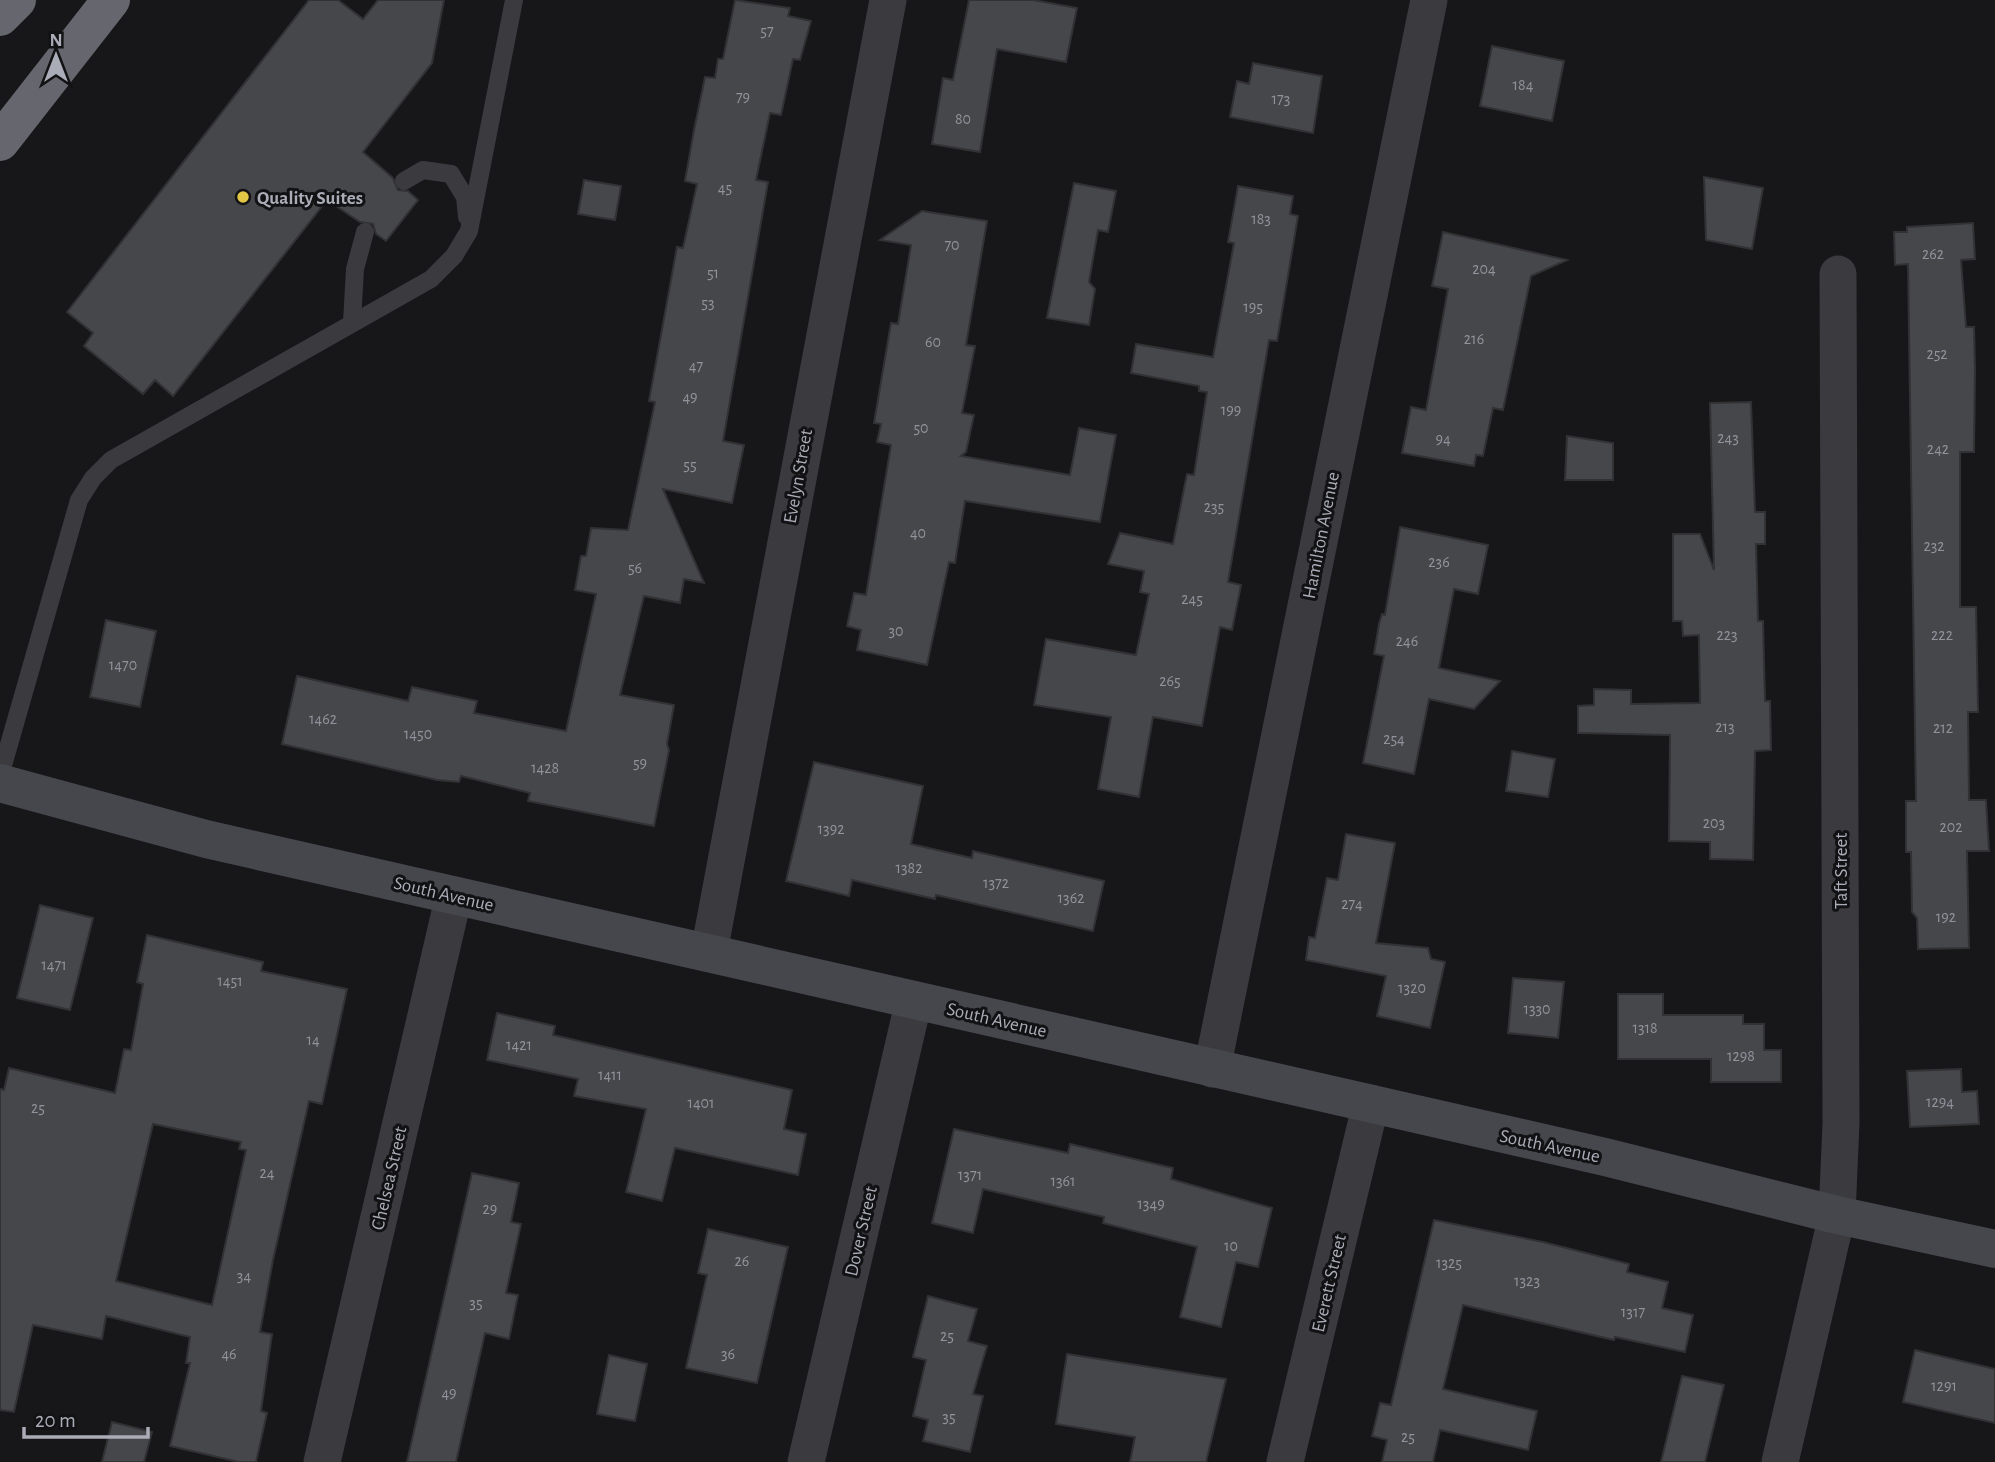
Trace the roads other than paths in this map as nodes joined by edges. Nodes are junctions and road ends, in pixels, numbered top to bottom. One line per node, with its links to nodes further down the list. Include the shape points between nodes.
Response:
1 (17, 0): 6 (highway)
2 (111, 0): 7 (highway)
3 (514, 0): 9 (lane)
4 (888, 0): 16 (street, Evelyn Street)
5 (1429, 0): 18 (street, Hamilton Avenue)
6 (0, 17)
7 (0, 142)
8 (404, 181): 9 (lane, via 423,170 452,174 465,197)
9 (469, 231): 12 (lane, via 454,256 431,279)
10 (365, 232): 12 (lane, via 355,269)
11 (1838, 274): 20 (street, Taft Street, via 1841,1123)
12 (352, 322): 13 (lane, via 111,460 93,478 79,500)
13 (0, 776)
14 (0, 783): 15 (main road, South Avenue, via 206,839)
15 (454, 895): 16 (main road, South Avenue); 22 (street, Chelsea Street)
16 (709, 952): 17 (main road, South Avenue)
17 (914, 1000): 18 (main road, South Avenue); 23 (street, Dover Street)
18 (1212, 1069): 19 (main road, South Avenue)
19 (1371, 1103): 20 (main road, South Avenue); 24 (street, Everett Street)
20 (1837, 1215): 21 (main road, South Avenue); 25 (street, Taft Street)
21 (1995, 1249)
22 (322, 1462)
23 (806, 1462)
24 (1285, 1462)
25 (1780, 1462)

